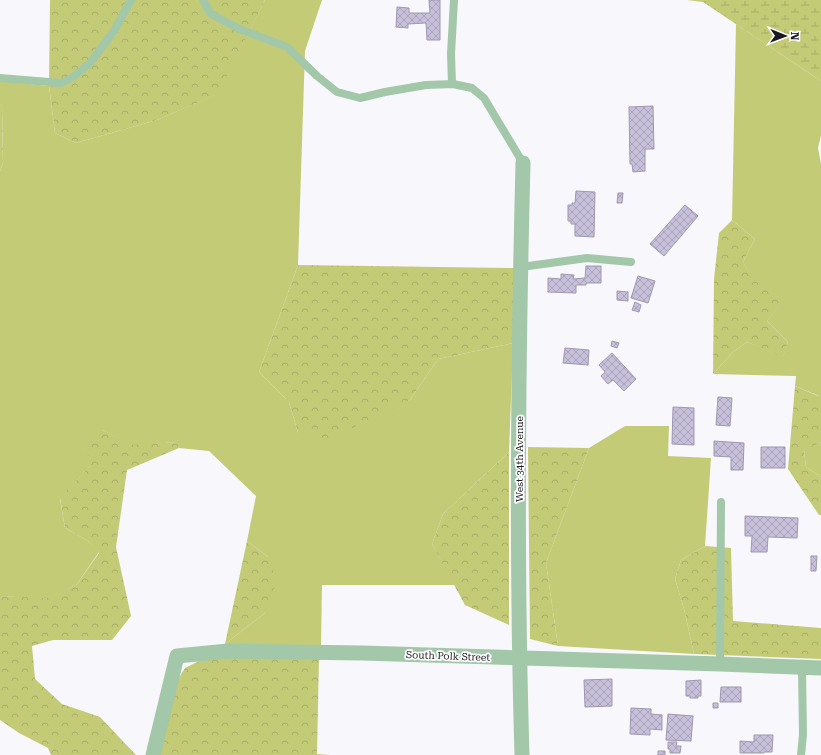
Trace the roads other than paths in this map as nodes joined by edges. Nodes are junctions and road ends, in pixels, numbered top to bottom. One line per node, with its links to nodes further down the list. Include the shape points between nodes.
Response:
1 (131, 0): 4 (lane, via 114,31 90,63 73,77 61,83)
2 (203, 0): 5 (lane, via 210,13 222,20 287,47 337,92 360,98 426,85)
3 (454, 0): 5 (lane)
4 (0, 78)
5 (452, 84): 6 (lane, via 472,88 484,98)
6 (523, 163): 8 (street, West 34th Avenue)
7 (630, 262): 8 (lane, via 587,258)
8 (520, 267): 10 (street, West 34th Avenue)
9 (721, 502): 11 (lane)
10 (519, 658): 11 (street, South Polk Street); 14 (street, South Polk Street, via 228,651 177,656); 15 (street, West 34th Avenue)
11 (720, 664): 12 (street, South Polk Street)
12 (802, 668): 13 (street, South Polk Street); 16 (lane)
13 (821, 668)
14 (153, 755)
15 (522, 755)
16 (801, 755)

